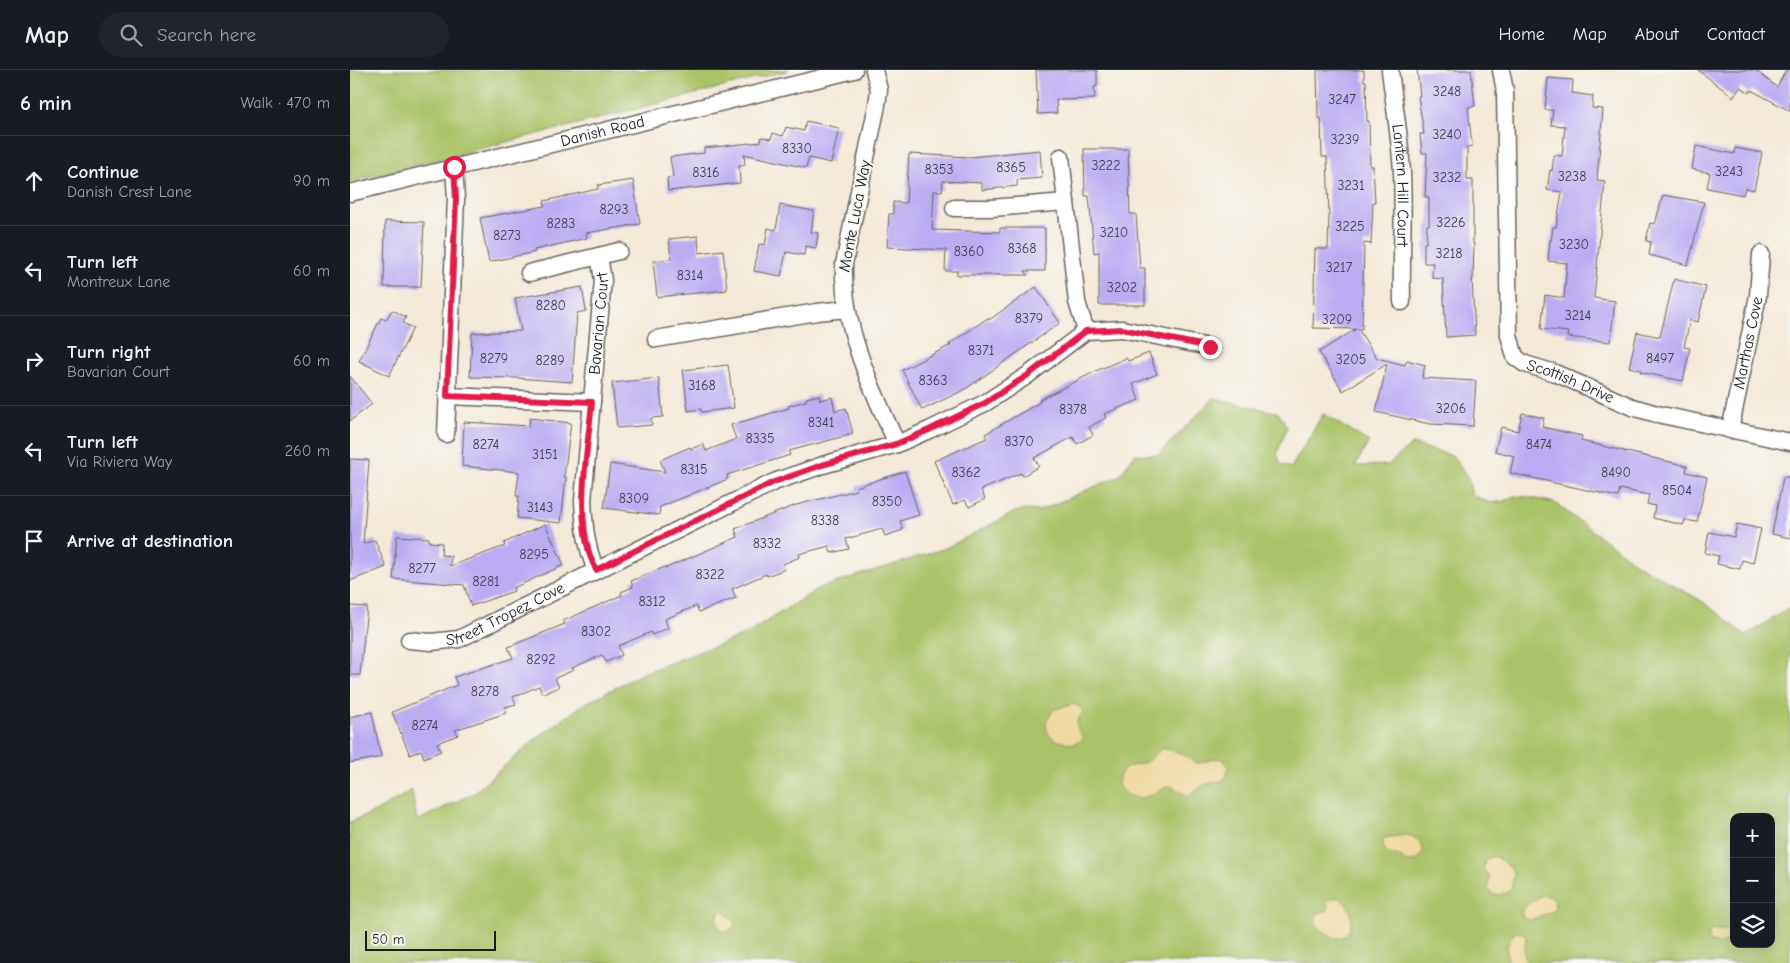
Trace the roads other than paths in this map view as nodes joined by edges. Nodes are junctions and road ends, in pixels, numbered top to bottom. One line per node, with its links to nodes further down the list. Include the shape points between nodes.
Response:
1 (854, 70): 6 (street, Danish Road)
2 (874, 70): 15 (street, Monte Luca Way, via 879,90 878,105 844,264)
3 (1390, 70): 14 (street, Lantern Hill Court, via 1402,174)
4 (1501, 70): 21 (street, Scottish Drive, via 1505,91 1509,335 1516,358 1632,407)
5 (1061, 157): 8 (street)
6 (454, 167): 7 (street, Danish Road); 19 (street, via 456,199)
7 (350, 193)
8 (1066, 202): 9 (street); 16 (street, via 1077,302)
9 (954, 208)
10 (619, 251): 12 (street, Bavarian Court)
11 (1761, 254): 21 (street, Marthas Cove, via 1758,296)
12 (599, 256): 13 (street, Bavarian Court); 20 (street, Bavarian Court, via 604,280)
13 (529, 273)
14 (1402, 302)
15 (847, 309): 17 (street); 24 (street, Monte Luca Way, via 864,370)
16 (1086, 331): 18 (street, via 1122,329); 24 (street, Street Tropez Cove, via 985,403)
17 (656, 339)
18 (1210, 347)
19 (447, 396): 20 (street); 22 (street)
20 (592, 402): 25 (street, Bavarian Court, via 583,500 584,528)
21 (1730, 430): 23 (street, Scottish Drive)
22 (446, 434)
23 (1790, 442)
24 (896, 444): 25 (street, Street Tropez Cove, via 774,482)
25 (596, 570): 26 (street, Street Tropez Cove, via 459,639)
26 (409, 640)

